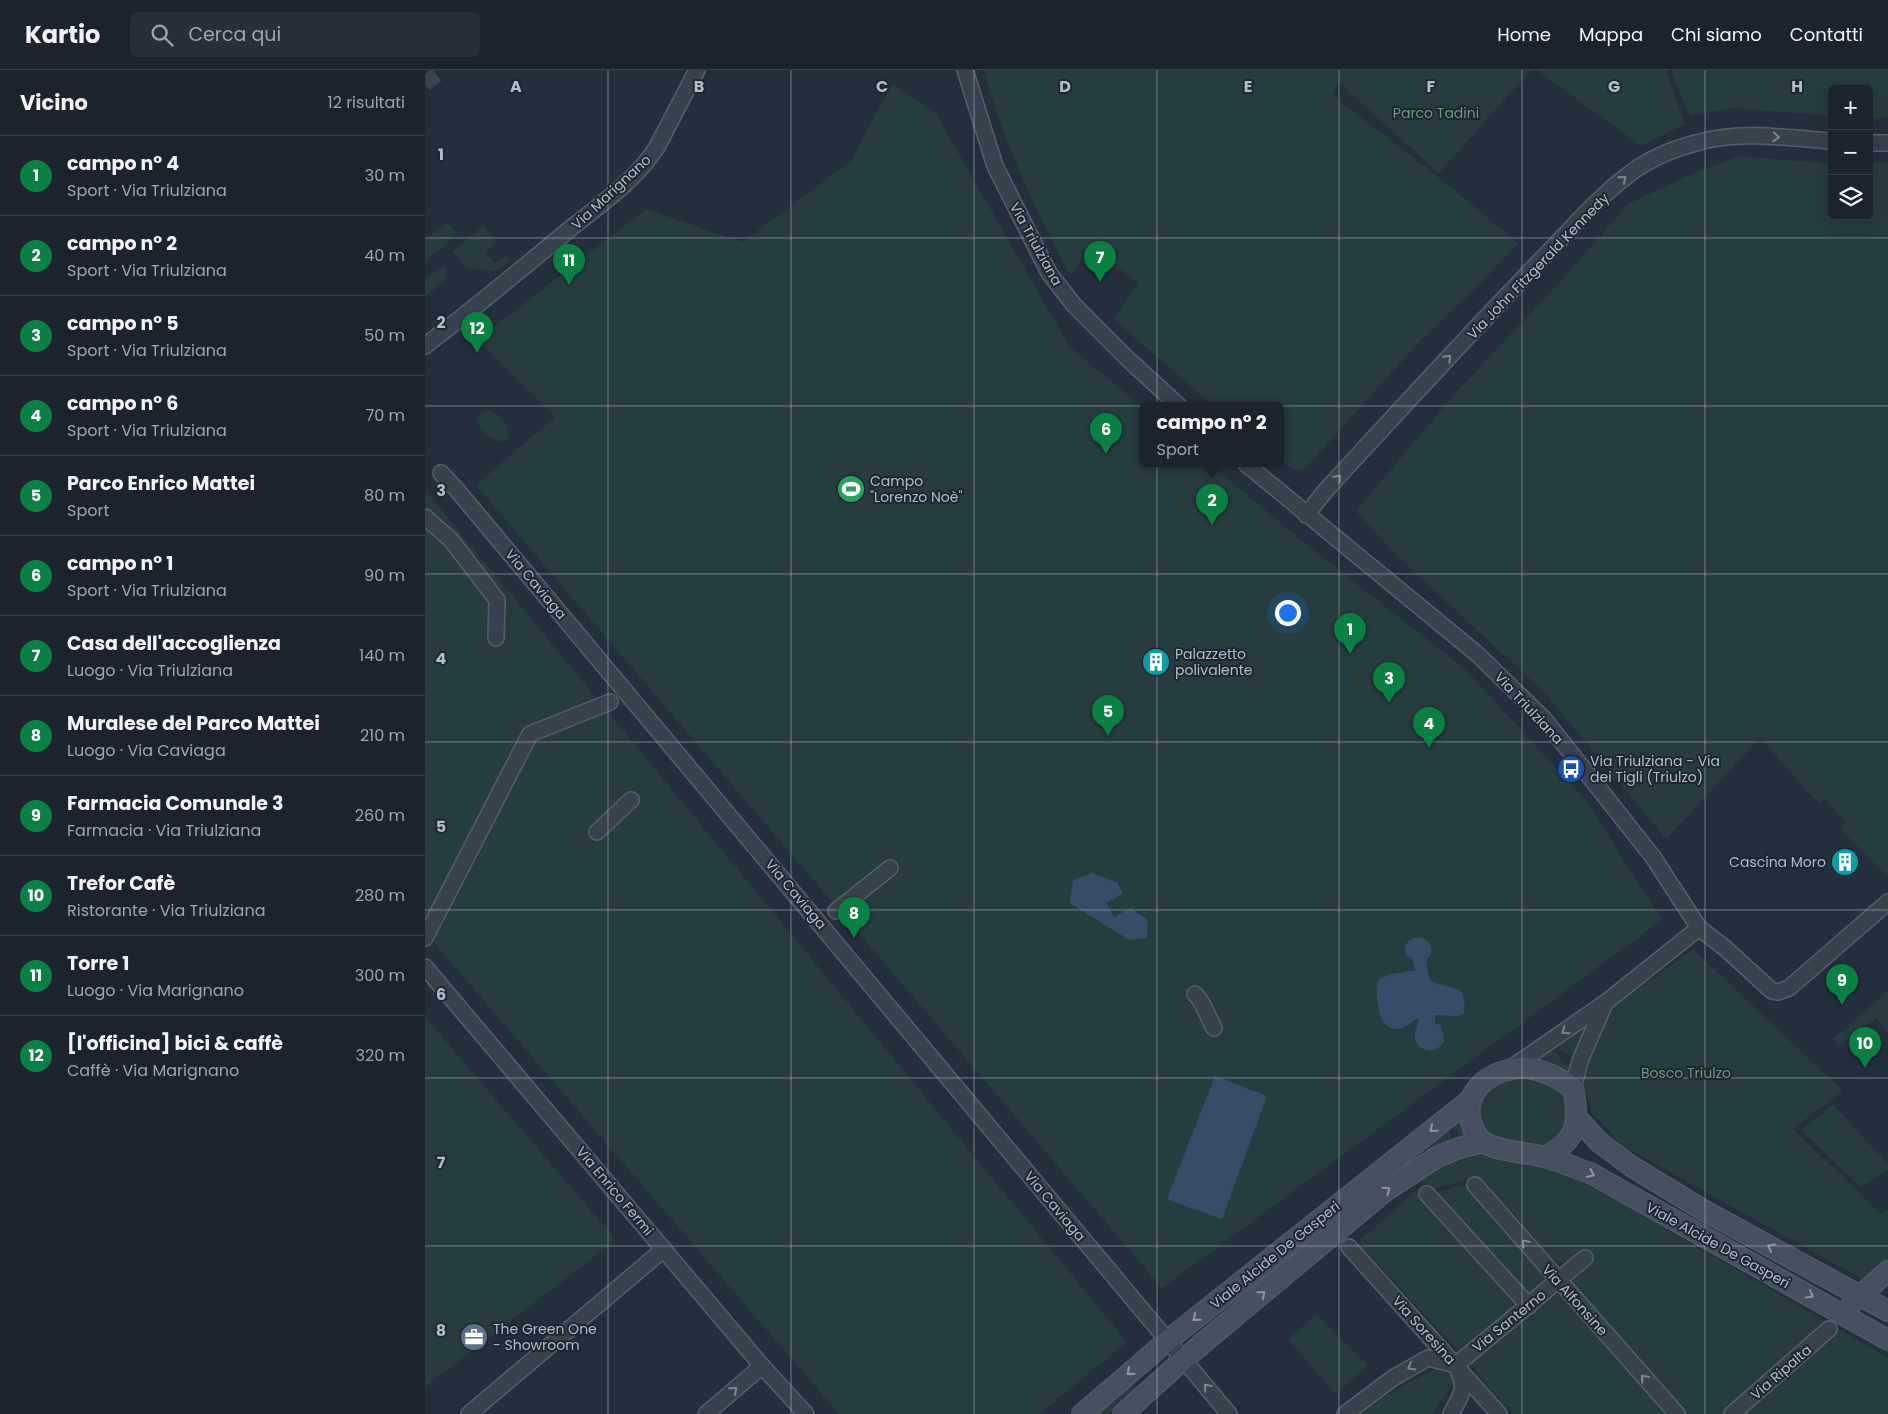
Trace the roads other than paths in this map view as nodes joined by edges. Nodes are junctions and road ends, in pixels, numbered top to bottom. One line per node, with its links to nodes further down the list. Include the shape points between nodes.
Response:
1 (697, 70): 6 (street, Via Marignano, via 650,158 500,288)
2 (965, 70): 7 (street, Via Triulziana, via 995,166 1049,273 1074,305)
3 (1828, 141): 10 (street, Via John Fitzgerald Kennedy, one-way to 3, via 1508,294 1629,174 1657,158 1698,142 1764,137)
4 (1873, 143): 5 (street)
5 (1888, 143)
6 (425, 346)
7 (1175, 402)
8 (1250, 467): 10 (street, Via Triulziana)
9 (441, 473): 43 (street, Via Caviaga)
10 (1306, 514): 19 (street, Via Triulziana, via 1475,654 1544,719 1653,857)
11 (425, 517): 12 (street, via 451,540 497,600)
12 (496, 638)
13 (610, 702): 20 (street, via 530,734)
14 (631, 800): 15 (street)
15 (597, 832)
16 (890, 868): 18 (street)
17 (1888, 902): 19 (street, Via Triulziana, via 1789,988 1778,992 1772,991)
18 (836, 911)
19 (1699, 928): 23 (street)
20 (425, 938)
21 (425, 968): 34 (street, Via Enrico Fermi)
22 (1195, 994): 24 (street, via 1203,1002)
23 (1605, 1003): 25 (street, one-way to 25); 26 (street, via 1580,1061)
24 (1214, 1028)
25 (1511, 1068): 26 (street, via 1543,1072); 27 (street, via 1491,1076)
26 (1573, 1088): 28 (street)
27 (1471, 1099): 29 (street, via 1469,1116 1473,1131); 43 (street, Viale Alcide De Gasperi, one-way to 43)
28 (1576, 1117): 30 (street, via 1573,1133 1560,1149); 38 (street, Viale Alcide De Gasperi, one-way to 28, via 1703,1210 1631,1166 1599,1142)
29 (1483, 1142): 30 (street); 44 (street, Viale Alcide De Gasperi, one-way to 29, via 1384,1192 1437,1157)
30 (1545, 1157): 40 (street, Viale Alcide De Gasperi, one-way to 40, via 1592,1174)
31 (1475, 1185): 37 (street, Via Alfonsine, one-way to 31)
32 (1427, 1194): 39 (street)
33 (1349, 1247): 45 (street, Via Soresina)
34 (664, 1249): 46 (street, Via Enrico Fermi); 47 (street)
35 (1585, 1258): 37 (street, Via Santerno)
36 (1888, 1271): 38 (street)
37 (1558, 1281): 39 (street, Via Santerno); 56 (street, Via Alfonsine, one-way to 37)
38 (1878, 1302): 40 (street)
39 (1529, 1306): 45 (street, Via Santerno)
40 (1851, 1318): 42 (street, Viale Alcide De Gasperi)
41 (1829, 1329): 57 (street, Via Ripalta)
42 (1888, 1340)
43 (1167, 1341): 44 (street, Via Caviaga); 50 (street, Viale Alcide De Gasperi, one-way to 50)
44 (1184, 1359): 51 (street, Viale Alcide De Gasperi); 52 (street, Via Caviaga, one-way to 44)
45 (1456, 1365): 53 (street, one-way to 53, via 1427,1358 1387,1382); 54 (street, via 1463,1382); 55 (street, Via Soresina)
46 (762, 1366): 48 (street, one-way to 46); 49 (street, Via Enrico Fermi)
47 (469, 1414)
48 (706, 1414)
49 (806, 1414)
50 (1082, 1414)
51 (1123, 1414)
52 (1229, 1414)
53 (1345, 1414)
54 (1451, 1414)
55 (1499, 1414)
56 (1677, 1414)
57 (1732, 1414)

